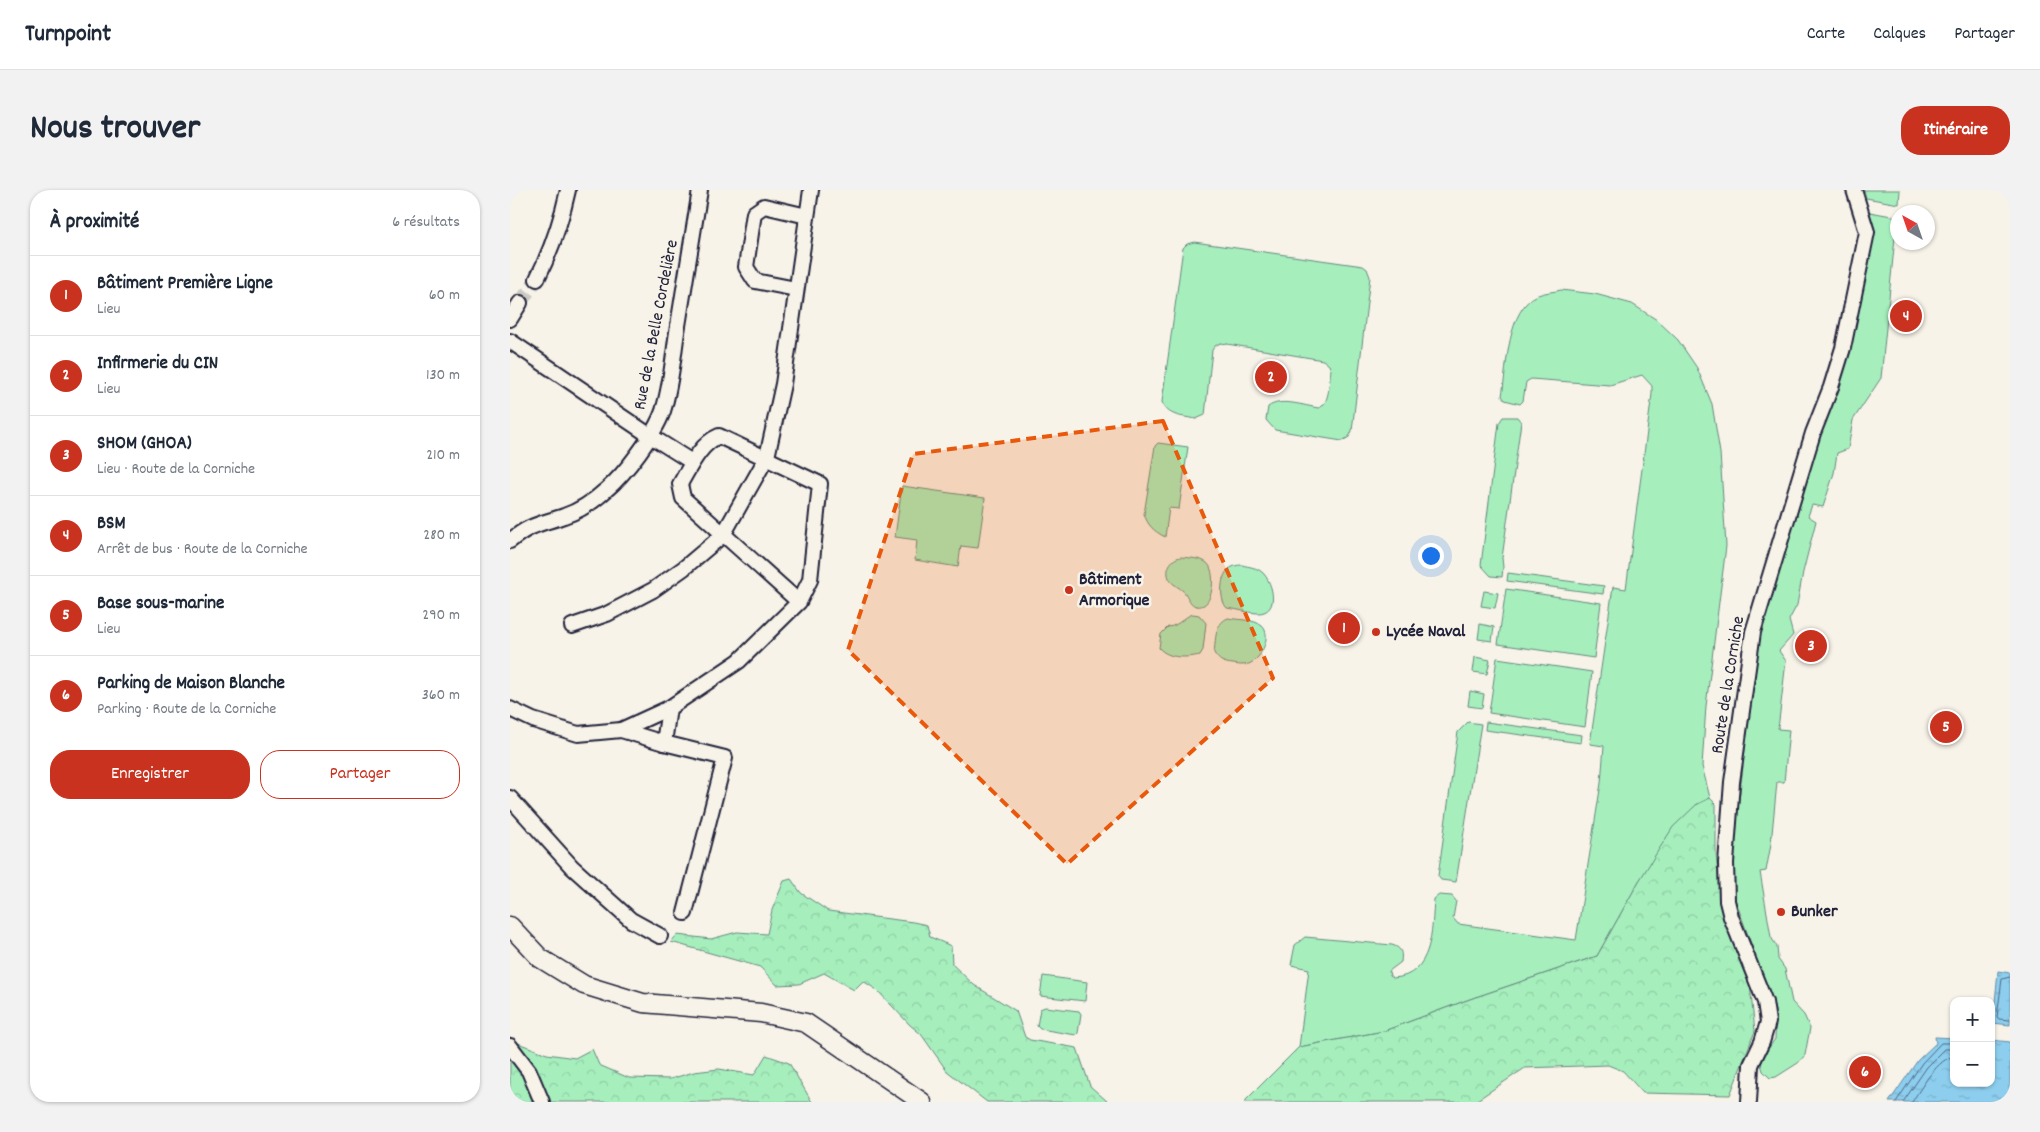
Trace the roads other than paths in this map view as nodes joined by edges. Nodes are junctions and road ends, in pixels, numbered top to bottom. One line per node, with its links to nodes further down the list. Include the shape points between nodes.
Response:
1 (568, 190): 6 (street, via 551,251)
2 (700, 190): 11 (street, Rue de la Belle Cordelière, via 663,410)
3 (811, 190): 5 (street)
4 (1854, 190): 31 (street, Route de la Corniche, via 1867,232 1843,348 1813,433 1753,632 1732,782 1726,863 1727,901 1765,1002 1768,1022 1751,1066)
5 (807, 216): 7 (street); 7 (street, via 764,206 754,213 746,267 755,281)
6 (537, 279)
7 (796, 290): 12 (street, via 783,384)
8 (520, 303): 9 (street)
9 (510, 319)
10 (510, 341): 11 (street)
11 (649, 436): 13 (street); 15 (street, Rue de la Belle Cordelière, via 607,489 582,508 540,522)
12 (767, 457): 13 (street, via 719,436 710,440); 14 (street); 16 (street, via 820,484 810,580)
13 (692, 462): 14 (street, via 680,484 683,498)
14 (723, 535): 16 (street); 17 (street, via 653,590 607,614)
15 (510, 541)
16 (800, 602): 18 (street, via 739,661)
17 (572, 626)
18 (669, 708): 20 (street); 21 (street)
19 (510, 709): 20 (street, via 578,734)
20 (621, 730): 21 (street)
21 (664, 743): 23 (street, via 725,758)
22 (510, 798): 25 (street, via 580,874 631,920)
23 (685, 913)
24 (510, 926): 30 (street, via 540,958 584,985 643,1003 761,1013 806,1023)
25 (660, 936)
26 (510, 1046): 28 (street)
27 (510, 1061): 28 (street, via 521,1071)
28 (529, 1071): 29 (street)
29 (542, 1102)
30 (922, 1102)
31 (1748, 1102)

